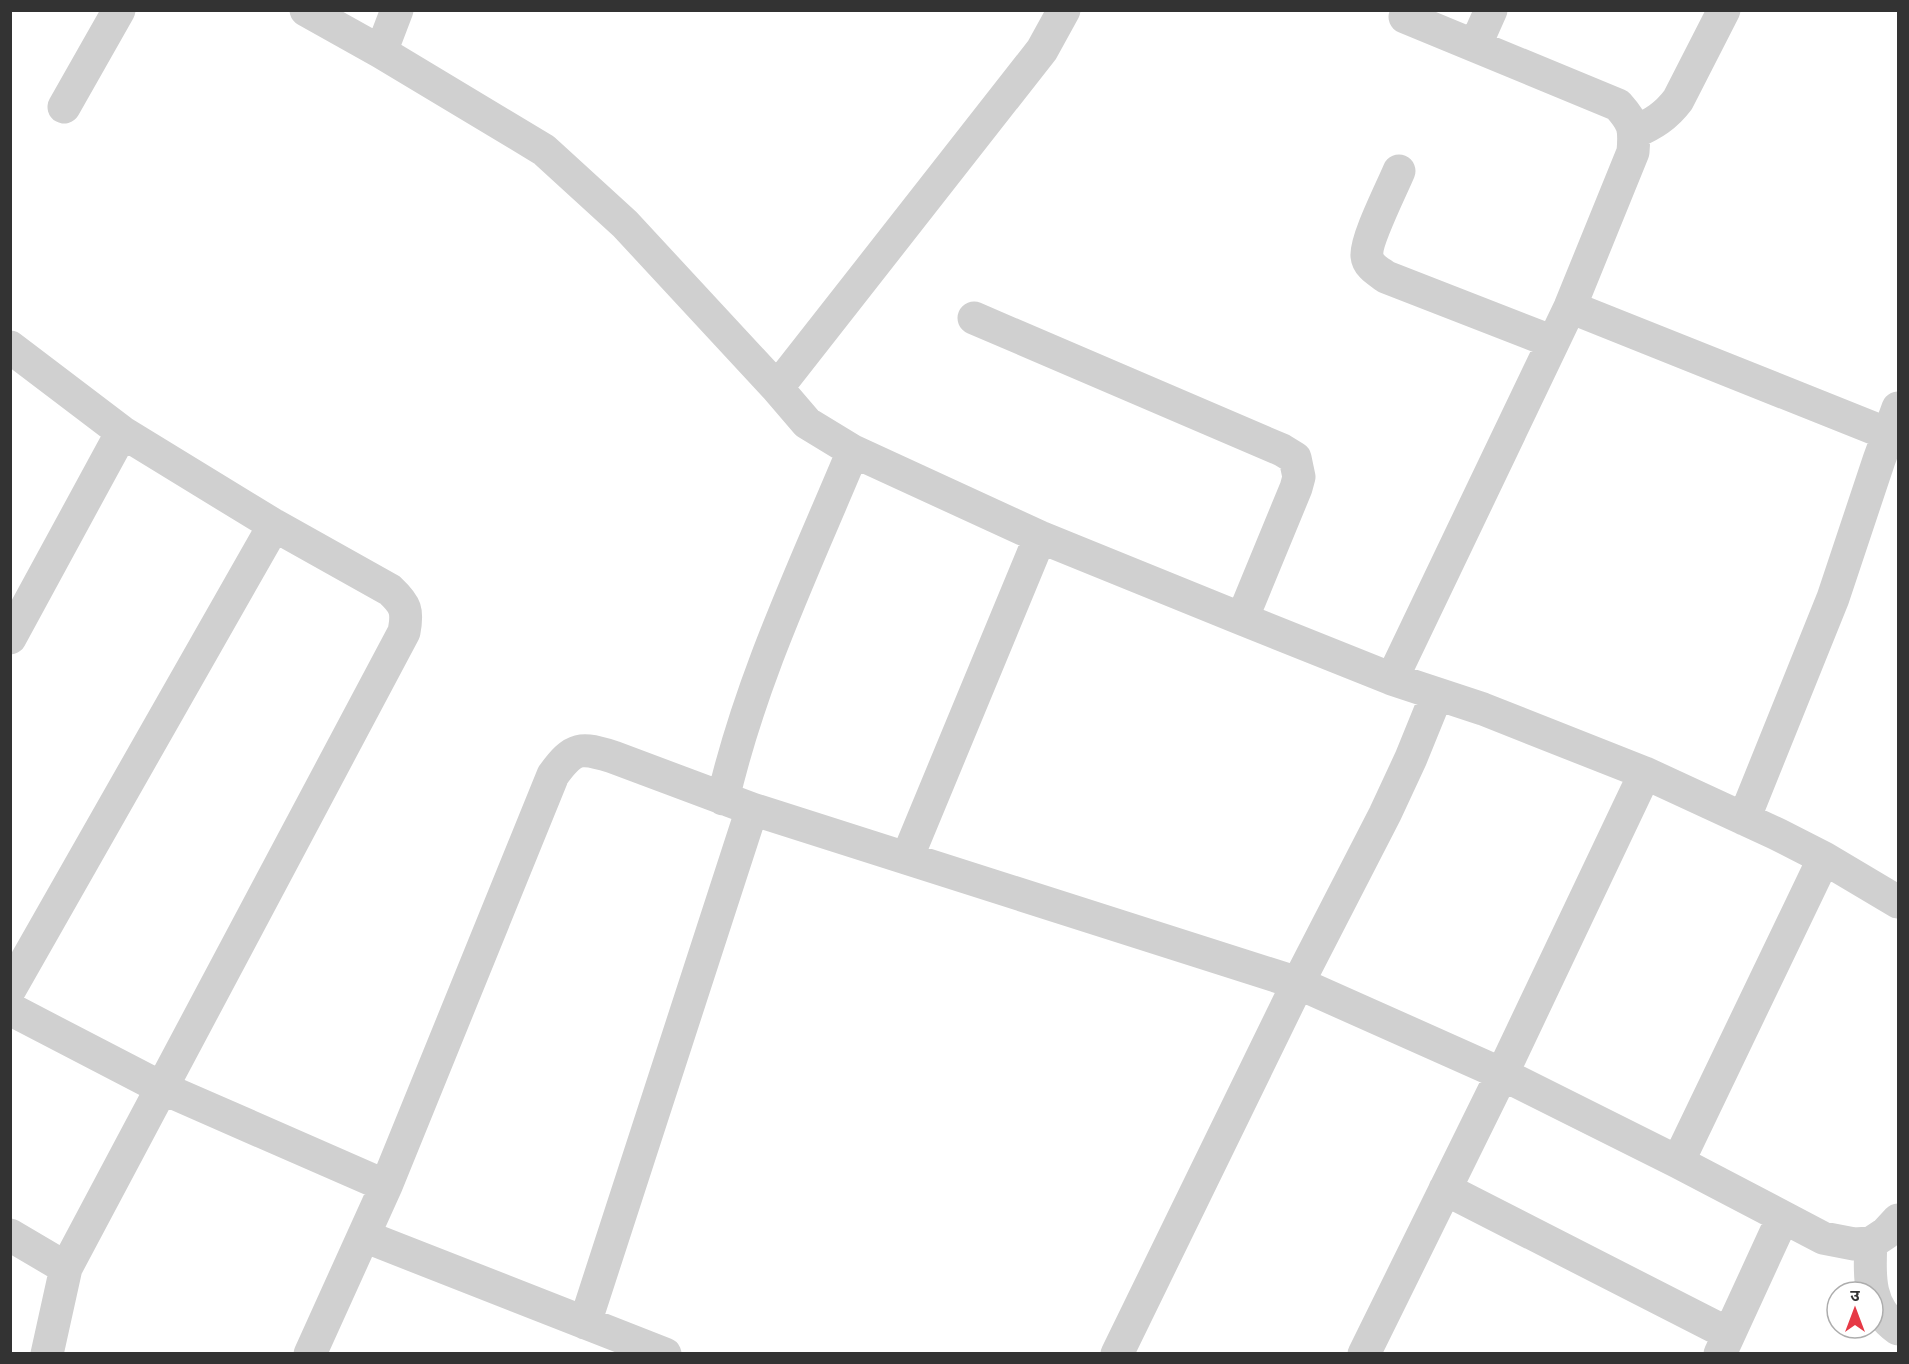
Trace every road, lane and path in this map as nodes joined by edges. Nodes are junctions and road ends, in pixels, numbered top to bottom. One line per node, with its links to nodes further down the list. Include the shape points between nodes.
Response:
1 (119, 10): 10 (street)
2 (306, 10): 9 (street)
3 (398, 10): 9 (street)
4 (1064, 10): 17 (street, via 1042,50)
5 (1491, 10): 8 (street)
6 (1724, 10): 11 (street, via 1669,113)
7 (1405, 17): 8 (street)
8 (1475, 46): 11 (street, via 1618,105 1631,120)
9 (381, 52): 17 (street, via 544,150 625,224)
10 (64, 107)
11 (1635, 132): 13 (street, via 1633,152)
12 (1399, 171): 15 (street, via 1371,240 1367,255 1371,266 1386,277)
13 (1570, 307): 15 (street); 18 (street)
14 (974, 318): 23 (street, via 1294,458 1299,477 1296,488)
15 (1553, 342): 25 (street)
16 (10, 347): 19 (street)
17 (777, 387): 20 (street, via 807,423)
18 (1893, 421): 29 (street, via 1833,598)
19 (122, 432): 21 (street); 24 (street)
20 (853, 451): 22 (street); 28 (street, via 742,726)
21 (274, 525): 34 (street); 37 (street, via 390,590 402,602 407,616 404,632)
22 (1040, 537): 23 (street); 30 (street)
23 (1242, 619): 25 (street)
24 (10, 638)
25 (1392, 679): 26 (street)
26 (1437, 694): 27 (street); 33 (street, via 1412,758)
27 (1645, 773): 29 (street); 36 (street)
28 (737, 804): 30 (street); 39 (street, via 592,750 566,757 553,775); 48 (street)
29 (1744, 819): 31 (street)
30 (907, 858): 33 (street)
31 (1824, 858): 32 (street); 38 (street)
32 (1899, 902)
33 (1298, 983): 36 (street); 53 (street)
34 (10, 989)
35 (10, 1009): 37 (street)
36 (1502, 1074): 38 (street); 40 (street)
37 (162, 1088): 39 (street); 46 (street)
38 (1678, 1162): 41 (street)
39 (386, 1186): 44 (street)
40 (1445, 1190): 49 (street); 54 (street)
41 (1783, 1217): 45 (street, via 1823,1238); 49 (street)
42 (1899, 1220): 45 (street)
43 (10, 1235): 46 (street)
44 (364, 1236): 48 (street); 51 (street)
45 (1871, 1243): 47 (street, via 1869,1276 1875,1300 1888,1322)
46 (66, 1268): 50 (street)
47 (1899, 1329)
48 (597, 1336): 52 (street)
49 (1725, 1344)
50 (47, 1353)
51 (310, 1353)
52 (665, 1353)
53 (1117, 1353)
54 (1364, 1353)

